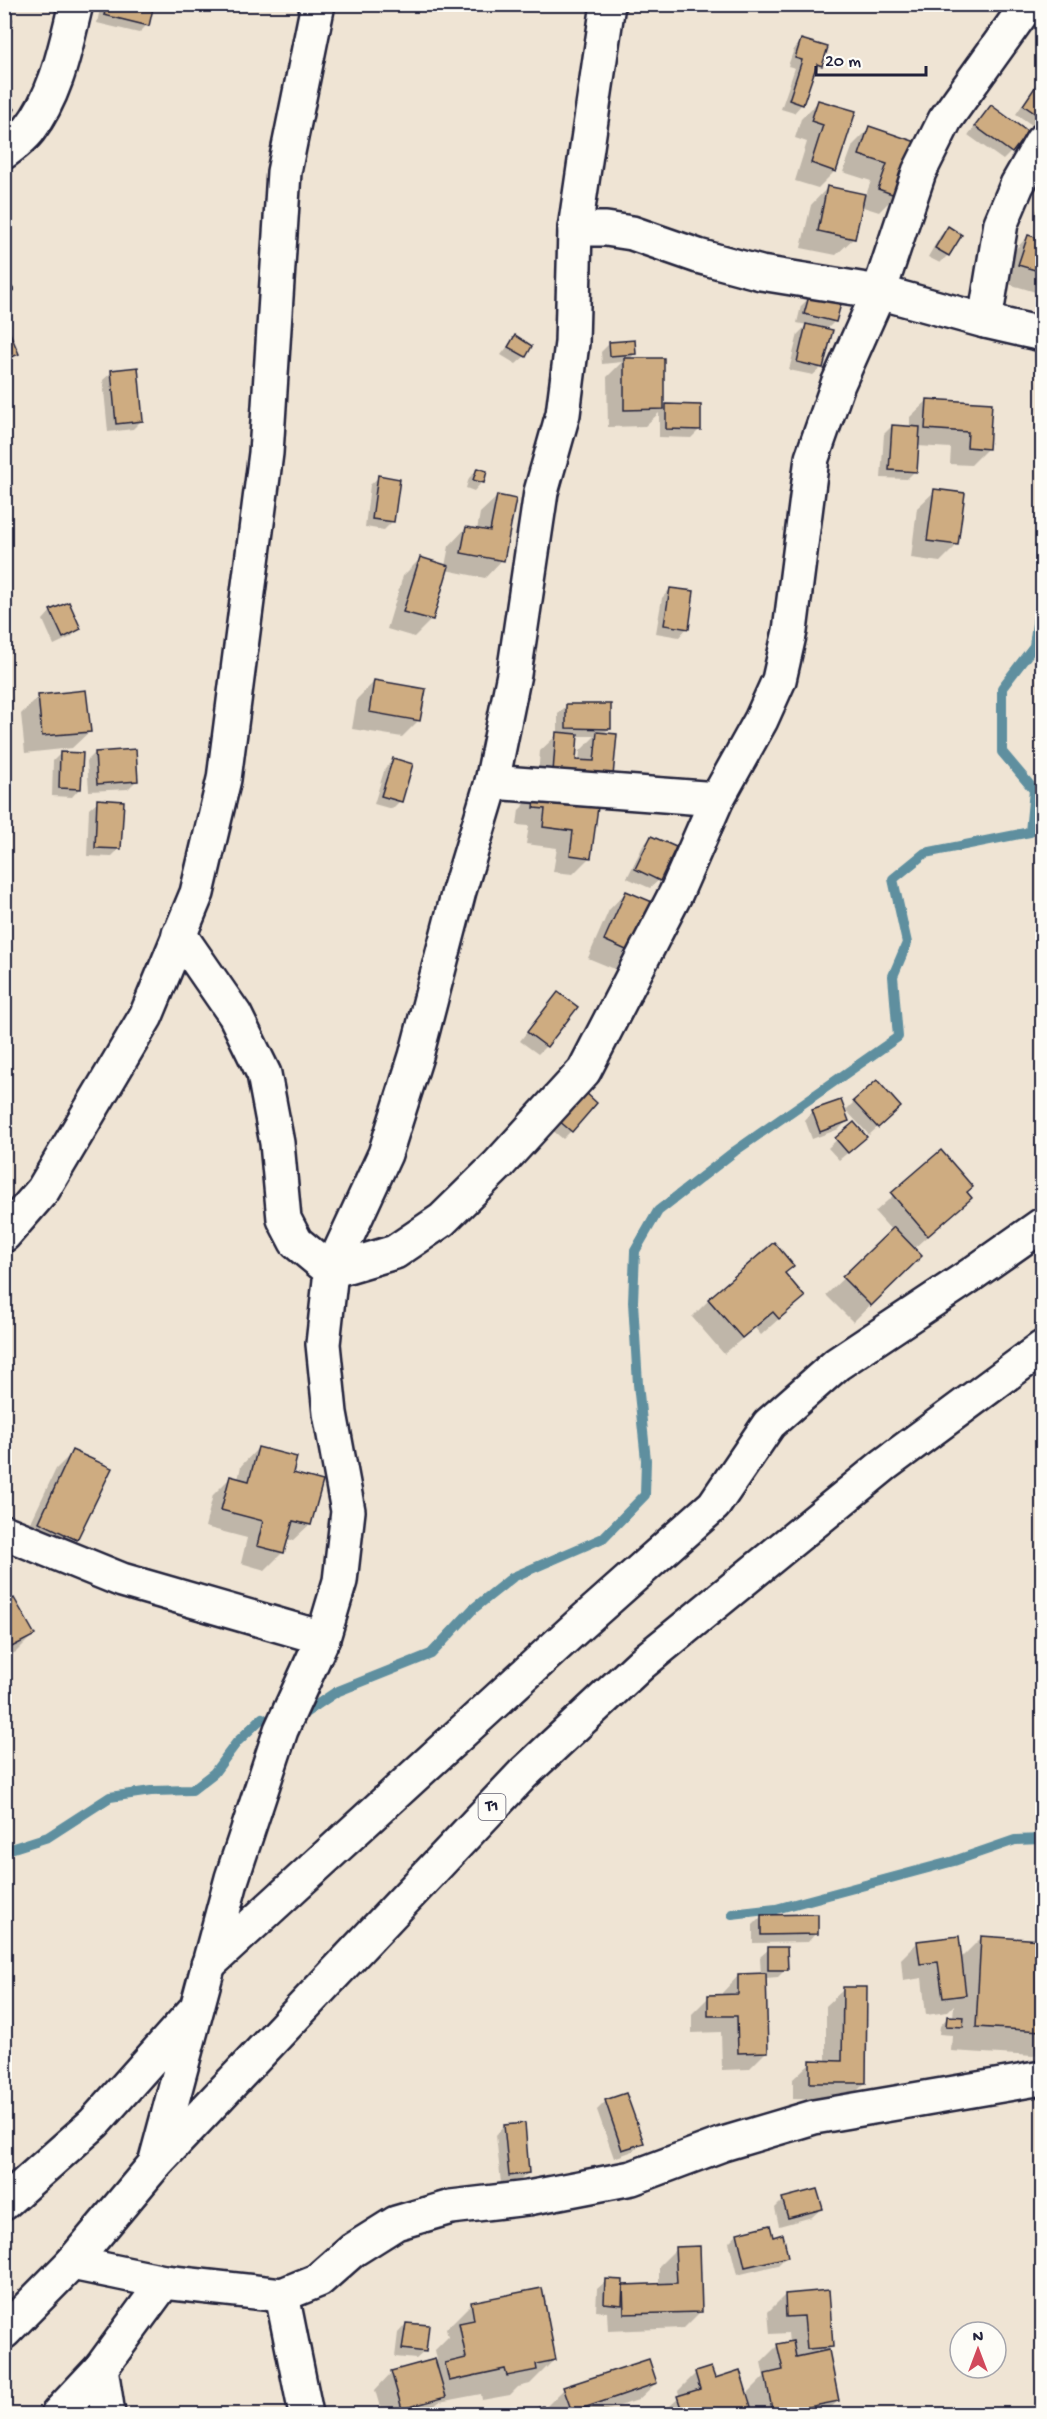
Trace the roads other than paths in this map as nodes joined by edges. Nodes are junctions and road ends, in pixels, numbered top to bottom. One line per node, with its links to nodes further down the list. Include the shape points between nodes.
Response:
1 (76, 4): 6 (main road, via 55,85 27,132)
2 (318, 4): 13 (main road, via 284,172 266,453 224,779 197,893)
3 (608, 4): 7 (main road)
4 (1028, 4): 8 (main road, via 945,120 919,172)
5 (1042, 141): 9 (main road, via 1001,223)
6 (4, 152)
7 (575, 229): 8 (main road, via 632,233 761,273); 11 (main road, via 572,344 563,414 542,492 514,674)
8 (879, 291): 9 (main road); 12 (main road, via 838,384 812,458 790,631 779,680)
9 (985, 321): 10 (main road)
10 (1042, 334)
11 (492, 782): 12 (main road); 16 (main road, via 385,1154)
12 (717, 799): 16 (main road, via 676,893 584,1071 442,1220 395,1252)
13 (179, 934): 15 (main road, via 146,1016 43,1190); 16 (main road, via 235,1014 264,1074 277,1143 284,1220 296,1242)
14 (1042, 1225): 20 (main road, via 837,1364 769,1424 714,1505)
15 (4, 1236)
16 (331, 1271): 19 (main road, via 324,1344 330,1413 348,1511 340,1581)
17 (1042, 1348): 23 (main road, T1, via 884,1465 642,1663 523,1774)
18 (4, 1532): 19 (main road, via 122,1580)
19 (323, 1638): 20 (main road, via 281,1730)
20 (208, 1965): 21 (main road)
21 (197, 2007): 23 (main road); 24 (main road, via 94,2123)
22 (1042, 2078): 27 (main road, via 813,2117 723,2144 632,2178 528,2198 451,2207 396,2223 353,2250 319,2280)
23 (155, 2164): 25 (main road, T1)
24 (4, 2203)
25 (72, 2263): 26 (main road); 28 (main road, T1)
26 (164, 2282): 27 (main road); 29 (main road)
27 (282, 2295): 32 (main road)
28 (4, 2332)
29 (101, 2368): 30 (main road); 31 (main road)
30 (58, 2415)
31 (108, 2415)
32 (306, 2415)

